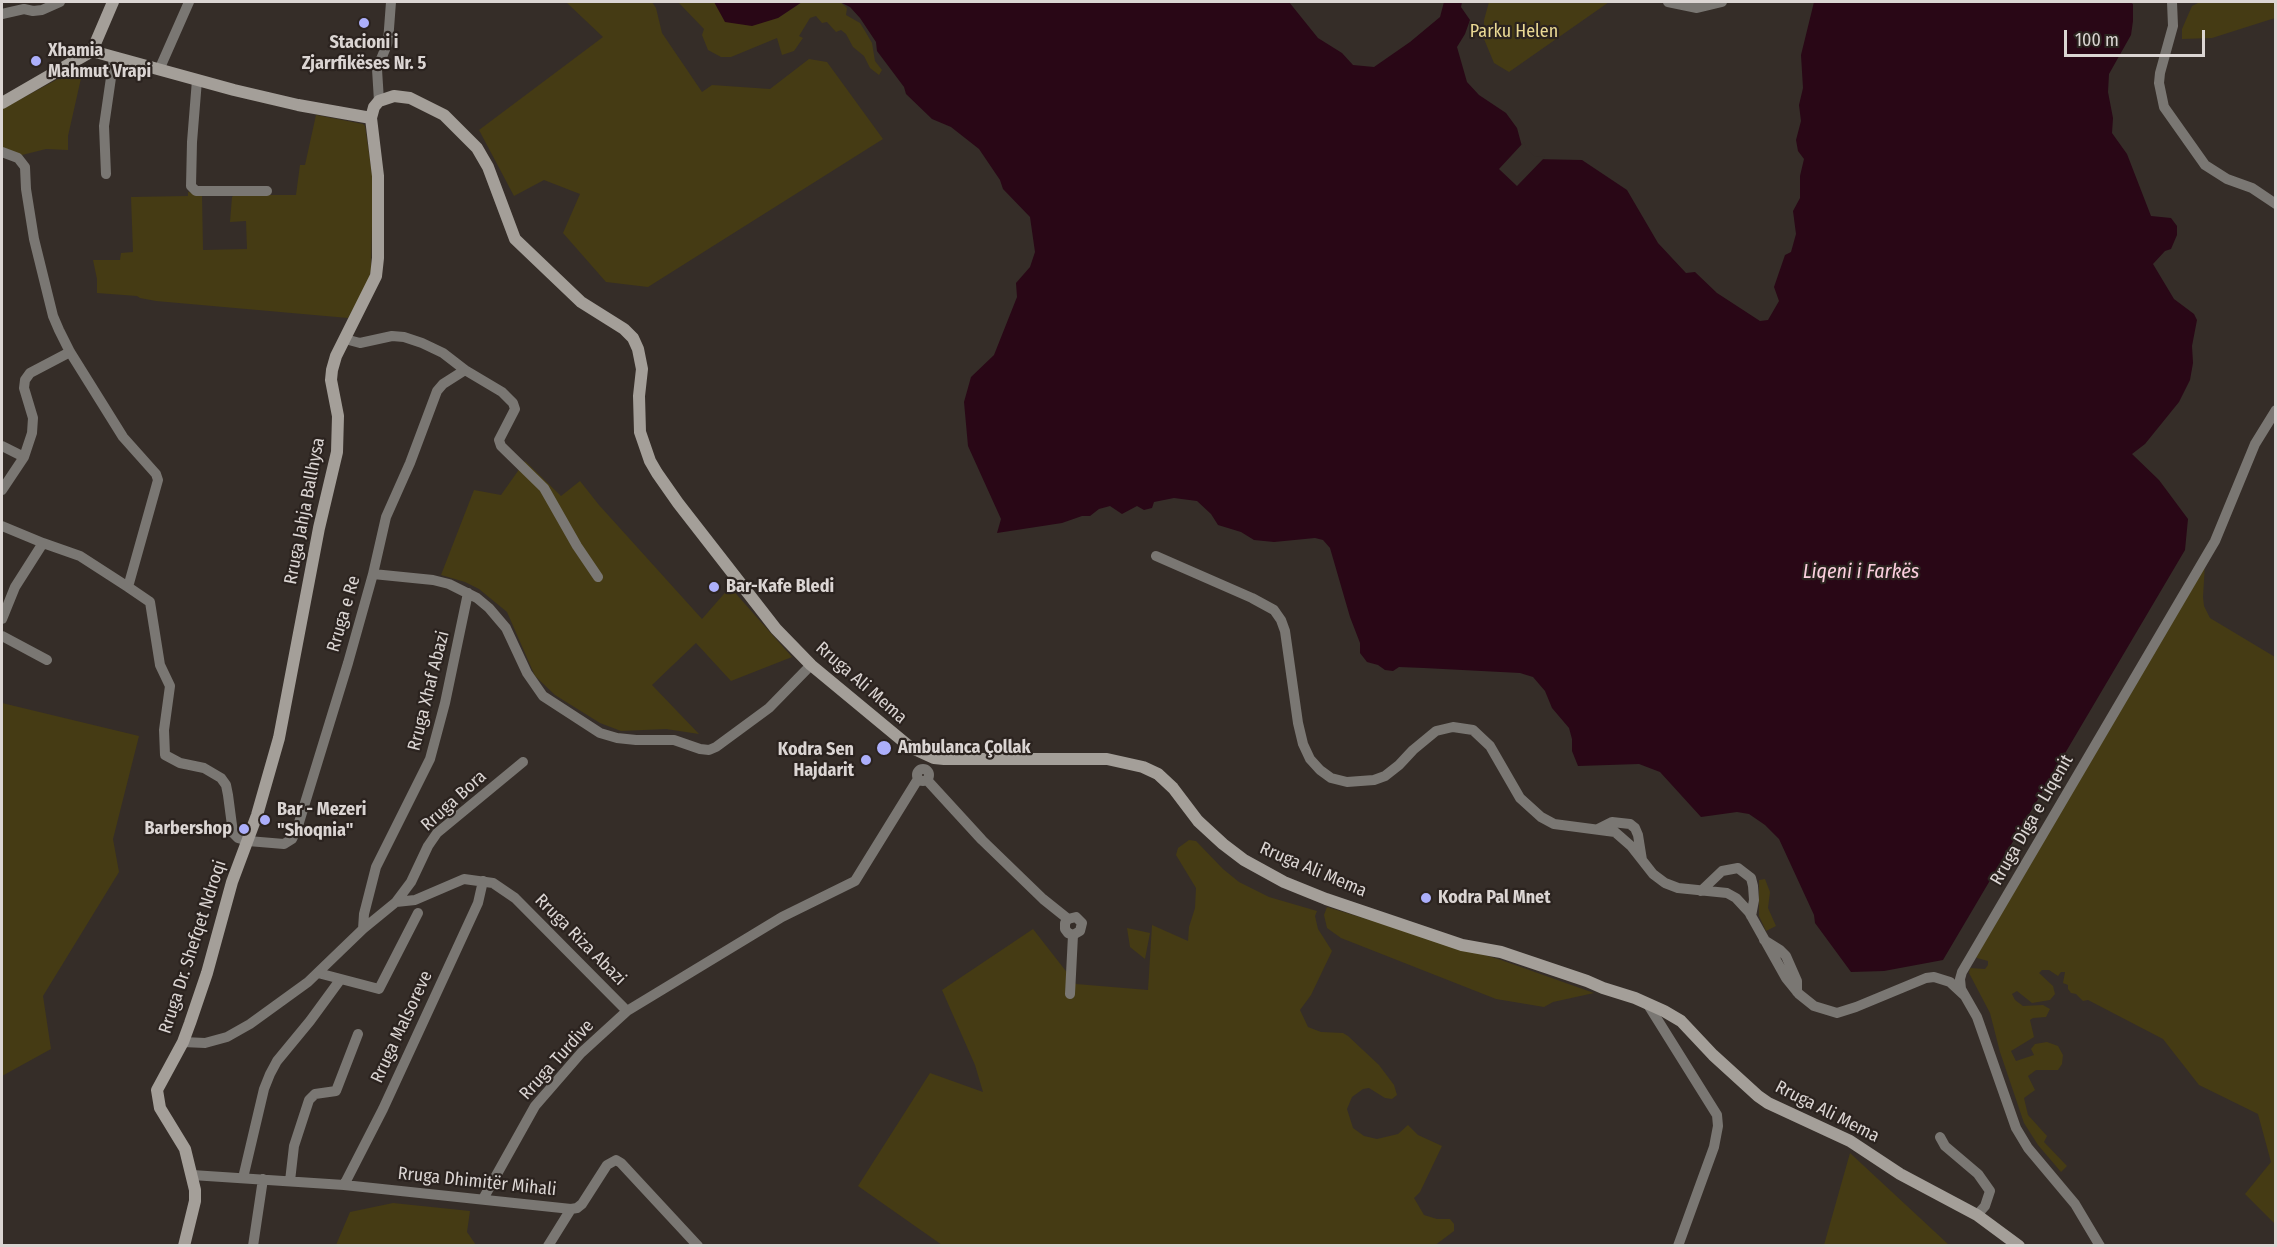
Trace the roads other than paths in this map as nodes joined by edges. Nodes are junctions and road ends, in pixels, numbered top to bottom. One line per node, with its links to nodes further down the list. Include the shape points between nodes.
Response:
1 (60, 2): 8 (street, via 42,10)
2 (113, 2): 9 (street)
3 (189, 2): 11 (street)
4 (391, 2): 13 (street, via 388,42 377,69)
5 (1668, 2): 6 (street, via 1696,8)
6 (1722, 2)
7 (2172, 2): 19 (street, via 2173,26 2159,83 2164,107 2205,165)
8 (2, 14)
9 (92, 51): 10 (street); 14 (street)
10 (114, 57): 11 (street); 17 (street, via 104,126)
11 (159, 70): 12 (street)
12 (197, 80): 15 (street); 18 (street, via 191,186 196,191)
13 (379, 101): 15 (street); 37 (street, Rruga Ali Mema, via 394,96 410,99 444,115 477,148 488,166 515,239 581,302 624,328 633,338 642,369 640,432 650,461 750,598)
14 (2, 103)
15 (371, 118): 20 (street, Rruga Jahja Ballhysa, via 378,176 377,273)
16 (2, 152): 21 (street, via 18,158 25,167 34,239 53,316)
17 (106, 174)
18 (267, 191)
19 (2276, 204)
20 (345, 339): 22 (street, via 360,343 381,336 404,337 436,349); 42 (street, Rruga Jahja Ballhysa, via 336,356 331,380 338,416 335,464 279,738)
21 (69, 352): 25 (street, via 25,380 33,418); 32 (street, via 123,437 158,480)
22 (465, 370): 30 (street, Rruga e Re, via 437,391 386,517); 31 (street, via 502,392 515,406 499,440 501,446 544,488)
23 (2276, 410): 53 (street, Rruga Diga e Liqenit, via 2255,444 2216,541 1962,972 1960,984)
24 (2, 446): 25 (street)
25 (24, 457): 26 (street)
26 (2, 490)
27 (2, 525): 28 (street)
28 (43, 543): 32 (street, via 80,556); 34 (street, via 15,587)
29 (1156, 556): 41 (street, via 1274,610 1285,631 1303,744 1310,759 1331,778 1347,782 1386,776 1436,731 1463,727 1473,730 1490,746 1530,809 1554,824)
30 (373, 574): 33 (street, via 433,580); 42 (street, Rruga e Re, via 297,829 284,844)
31 (598, 578)
32 (128, 587): 42 (street, Rruga Dr. Shefqet Ndroqi, via 150,602 160,665 170,686 165,755 221,778 226,785 233,833)
33 (468, 593): 37 (street, via 499,618 527,674 543,696 600,733 617,738 674,740 709,750 769,708); 49 (street, Rruga Xhaf Abazi, via 430,759 376,867)
34 (2, 619)
35 (2, 636): 36 (street)
36 (46, 660)
37 (811, 665): 38 (street, Rruga Ali Mema, via 893,735)
38 (927, 755): 40 (street, Rruga Riza Abazi); 54 (street, Rruga Ali Mema, via 968,760 1107,759 1143,767 1173,788 1198,821 1237,855 1284,882 1462,945 1501,952)
39 (523, 762): 46 (street, Rruga Bora, via 437,834)
40 (923, 776): 52 (street, via 1043,899 1068,919 1076,917 1082,923 1080,931 1073,935); 55 (street, Rruga Riza Abazi, via 855,881 782,916)
41 (1598, 829): 43 (street, via 1615,832); 43 (street, via 1612,822 1630,824 1638,835)
42 (248, 841): 57 (street, Rruga Dr. Shefqet Ndroqi, via 232,882 207,973 186,1020)
43 (1642, 860): 45 (street, via 1665,883)
44 (483, 880): 46 (street, via 464,879 415,900); 55 (street, Rruga Riza Abazi, via 500,886 515,898); 63 (street, Rruga Malsoreve, via 478,903)
45 (1701, 891): 48 (street, via 1727,893); 48 (street, via 1722,871 1738,868 1751,878)
46 (396, 902): 49 (street)
47 (418, 913): 51 (street, via 379,989)
48 (1751, 916): 53 (street, via 1764,940 1786,956 1797,981 1797,992 1814,1006 1837,1013 1926,978 1939,977)
49 (363, 929): 50 (street)
50 (318, 973): 51 (street); 57 (street, via 282,1003 227,1037 205,1043)
51 (340, 980): 60 (street, via 270,1074)
52 (1070, 994)
53 (1964, 995): 73 (street, via 1977,1017 2016,1128 2075,1204)
54 (1647, 1003): 66 (street, Rruga Ali Mema, via 1681,1021 1768,1103 1850,1141 1900,1174); 71 (street, via 1717,1115 1714,1147)
55 (627, 1011): 64 (street, Rruga Turdive, via 581,1053 535,1106)
56 (358, 1034): 62 (street, via 336,1091 315,1094 309,1100 294,1146)
57 (183, 1042): 59 (street, Rruga Dr. Shefqet Ndroqi, via 157,1090 160,1108 185,1149)
58 (1940, 1137): 66 (street, via 1990,1191)
59 (192, 1175): 60 (street, Rruga Dhimitër Mihali); 67 (street, Rruga Dr. Shefqet Ndroqi, via 195,1201)
60 (243, 1178): 61 (street, Rruga Dhimitër Mihali)
61 (263, 1179): 62 (street, Rruga Dhimitër Mihali); 68 (street)
62 (290, 1181): 63 (street, Rruga Dhimitër Mihali)
63 (344, 1185): 64 (street, Rruga Dhimitër Mihali)
64 (483, 1199): 65 (street, Rruga Dhimitër Mihali)
65 (571, 1209): 69 (street); 70 (street, Rruga Dhimitër Mihali, via 582,1204 607,1165 616,1160)
66 (1977, 1215): 72 (street, Rruga Ali Mema)
67 (184, 1245)
68 (253, 1245)
69 (548, 1245)
70 (698, 1245)
71 (1678, 1245)
72 (2019, 1245)
73 (2100, 1245)

